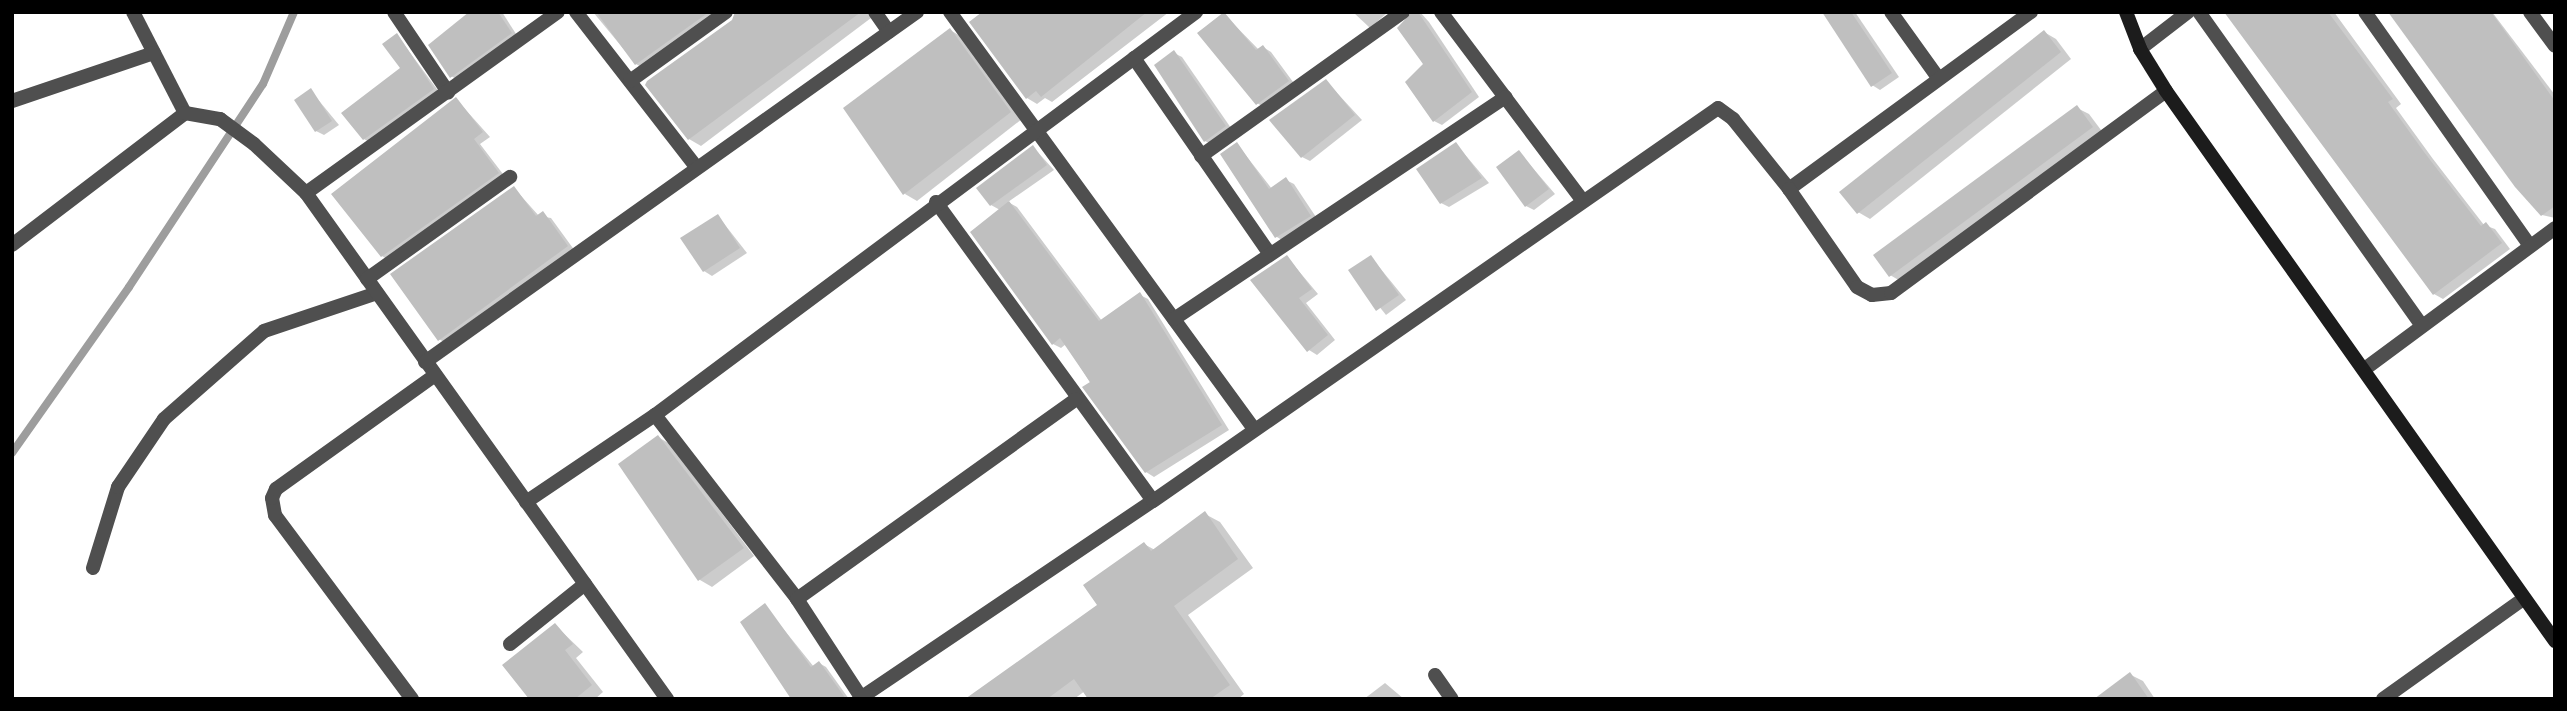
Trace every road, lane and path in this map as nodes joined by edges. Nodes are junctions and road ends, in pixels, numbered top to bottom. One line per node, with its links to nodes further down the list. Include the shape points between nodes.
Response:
1 (133, 12): 22 (street)
2 (558, 12): 27 (street)
3 (576, 12): 25 (street)
4 (726, 12): 25 (street)
5 (875, 12): 19 (street)
6 (917, 12): 19 (street)
7 (950, 12): 31 (street)
8 (1196, 12): 23 (street)
9 (1404, 12): 32 (street)
10 (1441, 12): 28 (street)
11 (1891, 12): 24 (street)
12 (2031, 12): 24 (street)
13 (2126, 12): 21 (street)
14 (2188, 12): 21 (street)
15 (2199, 12): 46 (street)
16 (2365, 12): 41 (street)
17 (2530, 12): 20 (street)
18 (395, 13): 27 (street)
19 (889, 32): 33 (street)
20 (2555, 46)
21 (2140, 48): 26 (street)
22 (154, 53): 29 (street); 30 (street)
23 (1134, 58): 31 (street); 32 (street)
24 (1939, 79): 35 (street)
25 (630, 81): 33 (street)
26 (2166, 91): 35 (street, via 1891,293 1872,295 1857,287); 48 (street)
27 (448, 92): 36 (street)
28 (1505, 97): 37 (street); 42 (street)
29 (12, 101)
30 (186, 113): 36 (street, via 220,119); 40 (street)
31 (1035, 128): 38 (street); 45 (street)
32 (1201, 156): 42 (street)
33 (697, 168): 47 (street)
34 (510, 177): 43 (street)
35 (1789, 189): 37 (street, via 1733,119 1718,108)
36 (306, 193): 43 (street)
37 (1583, 201): 52 (street)
38 (936, 202): 50 (street); 51 (street)
39 (2555, 228): 41 (street)
40 (12, 245)
41 (2530, 246): 46 (street)
42 (1269, 253): 45 (street)
43 (367, 279): 44 (street)
44 (377, 293): 47 (street); 55 (street, via 264,331 164,419 118,487)
45 (1174, 319): 52 (street)
46 (2422, 326): 48 (street)
47 (425, 362): 49 (street)
48 (2366, 368): 58 (street)
49 (435, 375): 54 (street); 63 (street, via 276,489 272,498 275,515)
50 (1076, 399): 53 (street); 57 (street)
51 (655, 415): 54 (street); 57 (street)
52 (1254, 429): 53 (street)
53 (1153, 501): 62 (street)
54 (526, 502): 56 (street)
55 (93, 568)
56 (584, 584): 60 (street); 64 (street)
57 (797, 598): 62 (street)
58 (2523, 598): 59 (street); 66 (street)
59 (2555, 641)
60 (510, 644)
61 (1435, 675): 65 (street)
62 (860, 698)
63 (412, 699)
64 (667, 699)
65 (1452, 699)
66 (2383, 699)

